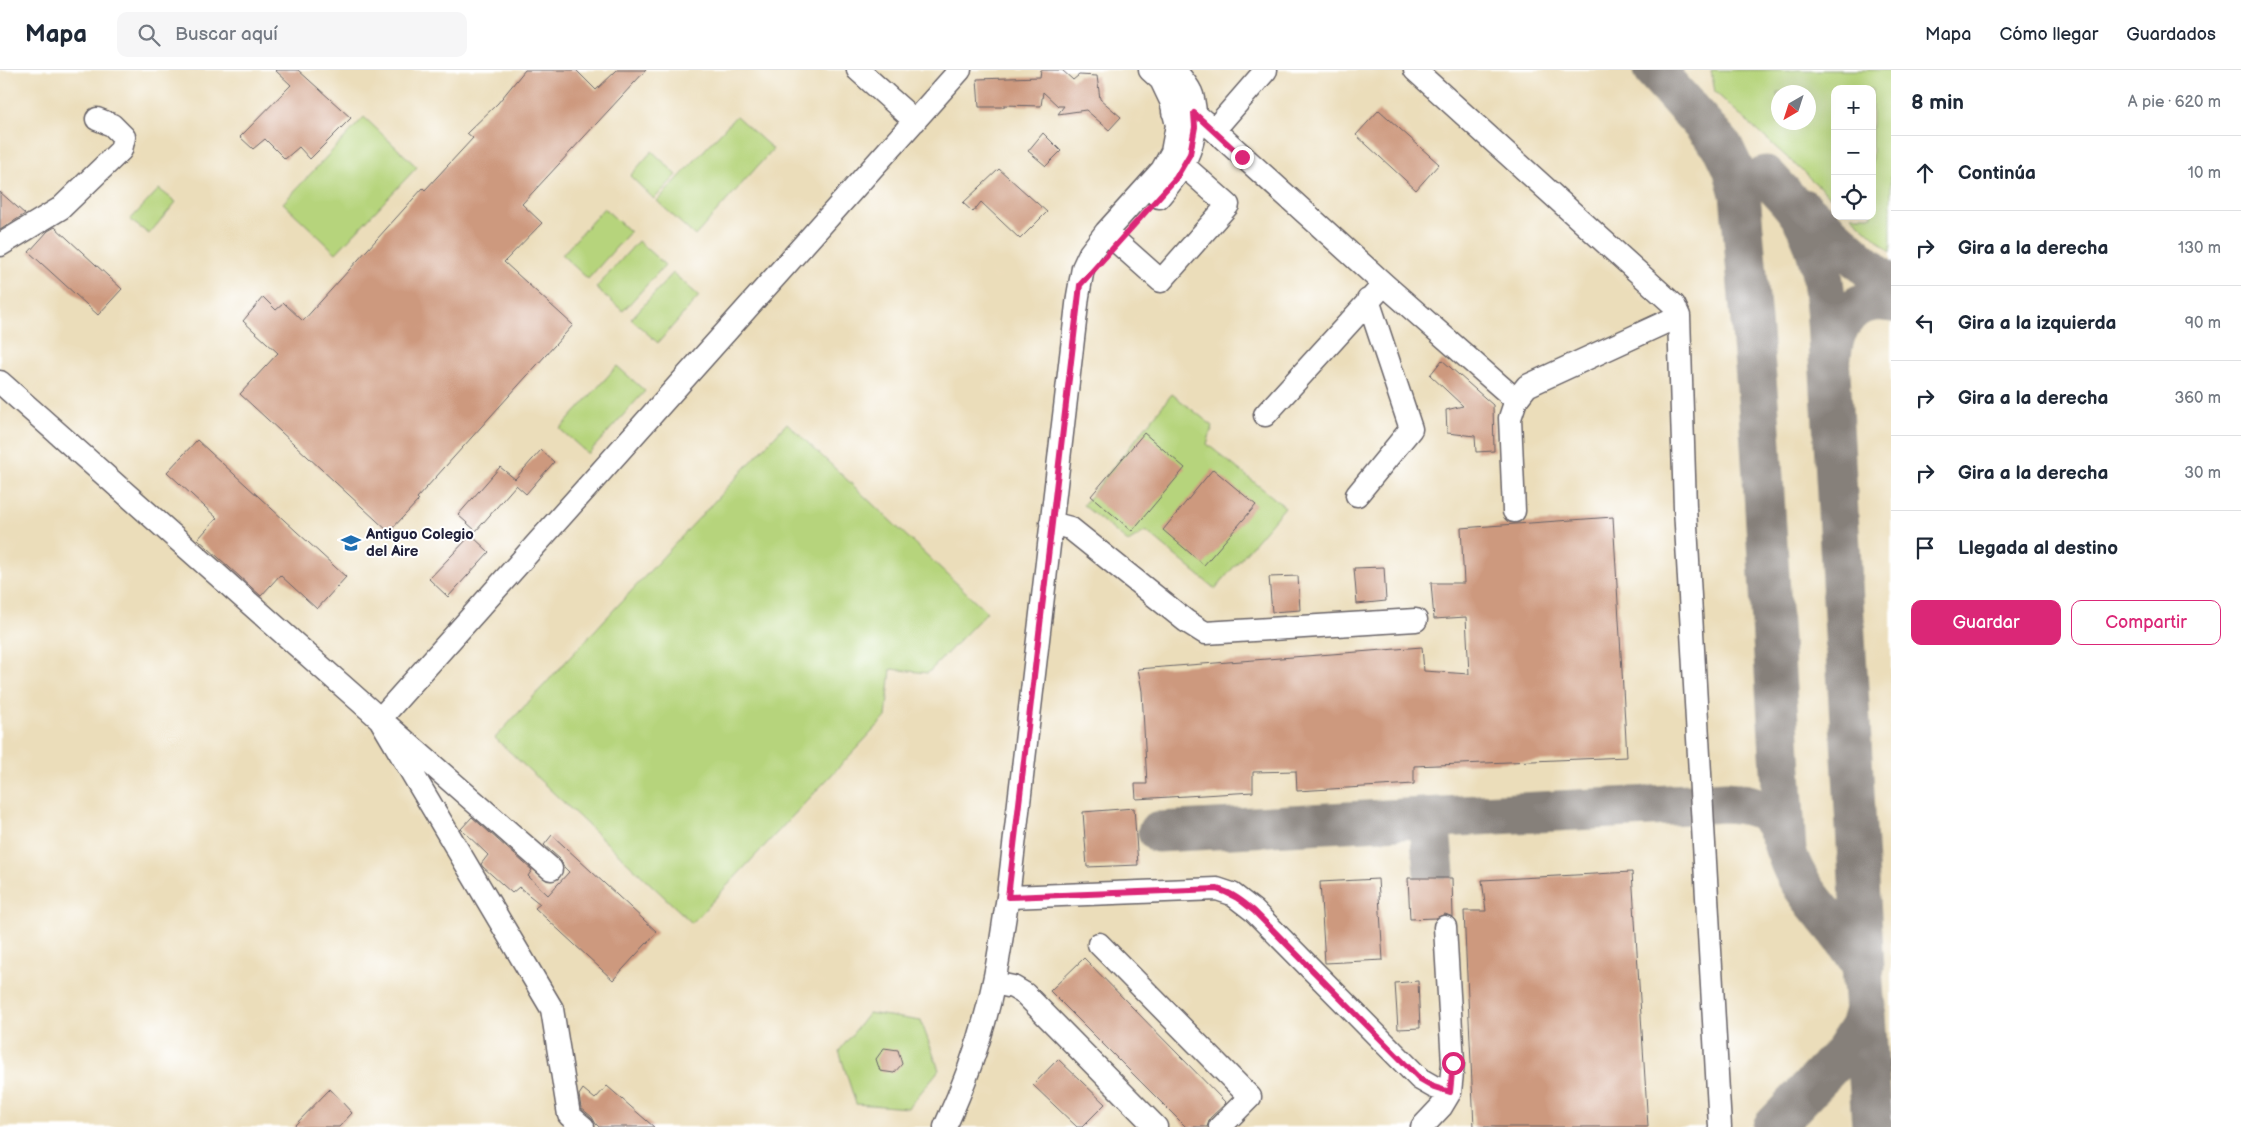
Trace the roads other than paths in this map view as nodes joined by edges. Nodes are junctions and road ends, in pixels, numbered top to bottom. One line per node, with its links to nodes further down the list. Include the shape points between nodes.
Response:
1 (858, 70): 9 (lane)
2 (960, 70): 9 (lane)
3 (1150, 70): 7 (lane, via 1160,80 1170,101)
4 (1175, 70): 7 (lane, via 1192,94)
5 (1266, 70): 10 (lane)
6 (1415, 70): 15 (lane, via 1674,305)
7 (1184, 113): 10 (lane); 11 (lane, via 1195,127 1190,154)
8 (97, 119): 13 (lane, via 112,125 124,137 121,150 61,208)
9 (915, 120): 23 (lane)
10 (1214, 130): 14 (lane)
11 (1176, 161): 12 (lane, via 1176,178); 12 (lane, via 1228,206 1161,281)
12 (1112, 237): 21 (lane, via 1080,285)
13 (0, 245)
14 (1377, 292): 17 (lane); 18 (lane); 19 (lane, via 1411,428)
15 (1679, 316): 17 (lane, via 1527,386); 37 (lane, via 1685,508)
16 (0, 382): 23 (lane)
17 (1516, 400): 20 (lane, via 1510,418)
18 (1265, 415)
19 (1357, 495)
20 (1514, 511)
21 (1051, 523): 22 (lane, via 1070,528 1186,621 1206,633); 27 (lane)
22 (1416, 620)
23 (380, 719): 24 (lane); 25 (lane)
24 (454, 786): 25 (lane); 26 (lane)
25 (432, 806): 32 (lane, via 552,1009 569,1115)
26 (550, 869)
27 (1008, 897): 30 (lane); 31 (lane, via 1217,889 1232,894 1254,911 1420,1079)
28 (1445, 927): 31 (lane, via 1453,1063)
29 (1099, 944): 35 (lane, via 1250,1097)
30 (994, 983): 33 (lane, via 959,1096); 34 (lane, via 1013,986 1025,994)
31 (1450, 1092): 36 (lane)
32 (583, 1127)
33 (945, 1127)
34 (1156, 1127)
35 (1220, 1127)
36 (1422, 1127)
37 (1720, 1127)

